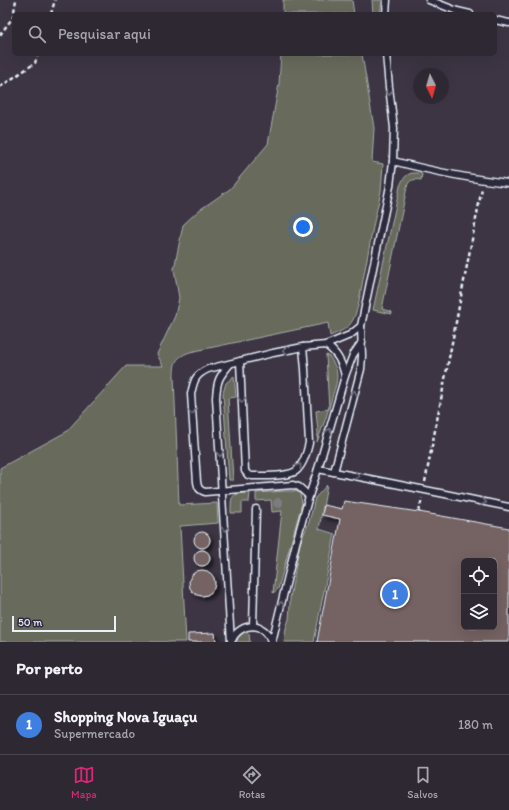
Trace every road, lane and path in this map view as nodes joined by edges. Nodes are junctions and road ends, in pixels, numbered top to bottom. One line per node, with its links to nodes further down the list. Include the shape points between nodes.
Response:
1 (16, 0): 5 (path)
2 (55, 0): 6 (path)
3 (387, 0): 7 (lane)
4 (429, 0): 8 (lane)
5 (14, 12)
6 (52, 12)
7 (386, 12)
8 (461, 12)
9 (12, 18): 12 (path)
10 (497, 21): 11 (lane)
11 (509, 24)
12 (0, 35)
13 (37, 56): 15 (path, via 35,64)
14 (386, 56): 16 (lane, one-way to 16, via 394,128)
15 (0, 87)
16 (393, 161): 17 (lane); 19 (lane)
17 (484, 180): 18 (lane); 29 (path)
18 (509, 183)
19 (361, 326): 20 (lane); 21 (lane, via 350,335)
20 (362, 342): 25 (lane, via 353,355); 27 (lane, one-way to 20, via 361,369)
21 (326, 345): 22 (lane); 25 (lane, via 341,361)
22 (303, 347): 23 (lane, one-way to 23); 23 (lane, one-way to 22, via 245,471 252,476 289,474 300,466 309,443)
23 (240, 361): 24 (lane)
24 (230, 364): 28 (lane, one-way to 28, via 221,375 216,398); 28 (lane, one-way to 28, via 208,368 199,373 193,383 191,394 198,488 205,492)
25 (345, 376): 26 (lane, one-way to 25)
26 (318, 469): 27 (lane); 30 (lane)
27 (334, 472): 29 (lane, one-way to 29)
28 (223, 490): 30 (lane, via 293,485); 35 (lane, one-way to 35)
29 (423, 490): 31 (lane, one-way to 31); 33 (path)
30 (309, 496): 36 (lane, one-way to 30)
31 (509, 507)
32 (256, 509): 34 (lane)
33 (419, 512)
34 (253, 626): 35 (lane, via 247,626 237,632); 36 (lane, via 263,630)
35 (231, 642)
36 (271, 642)

